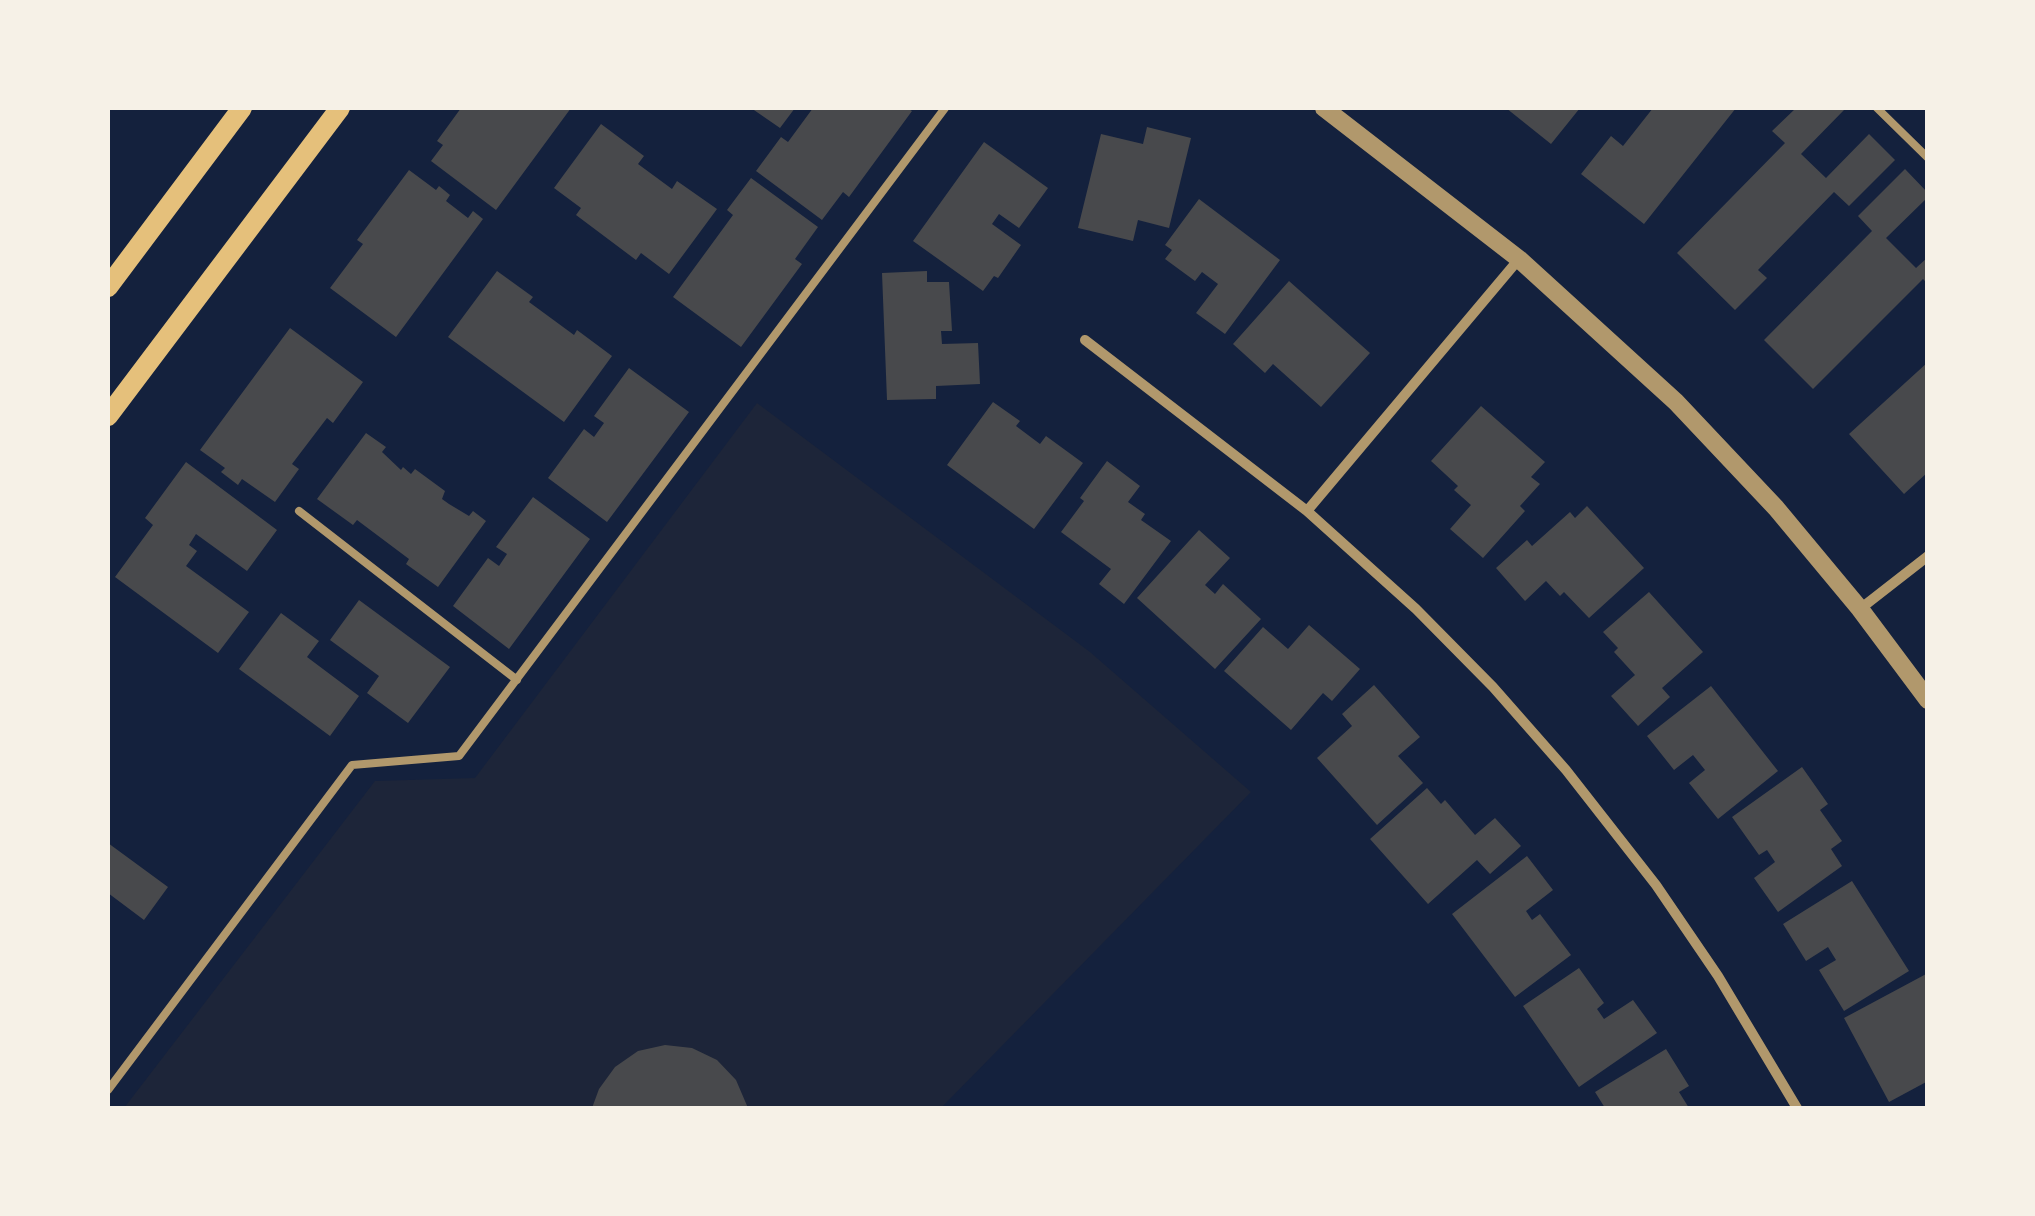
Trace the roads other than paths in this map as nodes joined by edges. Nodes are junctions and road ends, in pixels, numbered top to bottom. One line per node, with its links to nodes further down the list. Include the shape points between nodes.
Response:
1 (242, 108): 8 (main road)
2 (340, 108): 10 (main road)
3 (946, 108): 15 (lane)
4 (1324, 108): 7 (street)
5 (1877, 108): 6 (lane)
6 (1928, 158)
7 (1519, 259): 12 (street); 14 (street, via 1676,402)
8 (108, 287)
9 (1085, 340): 12 (street)
10 (108, 416)
11 (299, 511): 15 (lane)
12 (1307, 511): 18 (street, via 1493,687 1566,770 1656,885)
13 (1928, 556): 14 (street)
14 (1860, 609): 16 (street)
15 (516, 680): 17 (lane, via 460,756 352,765)
16 (1928, 700)
17 (108, 1090)
18 (1797, 1108)

